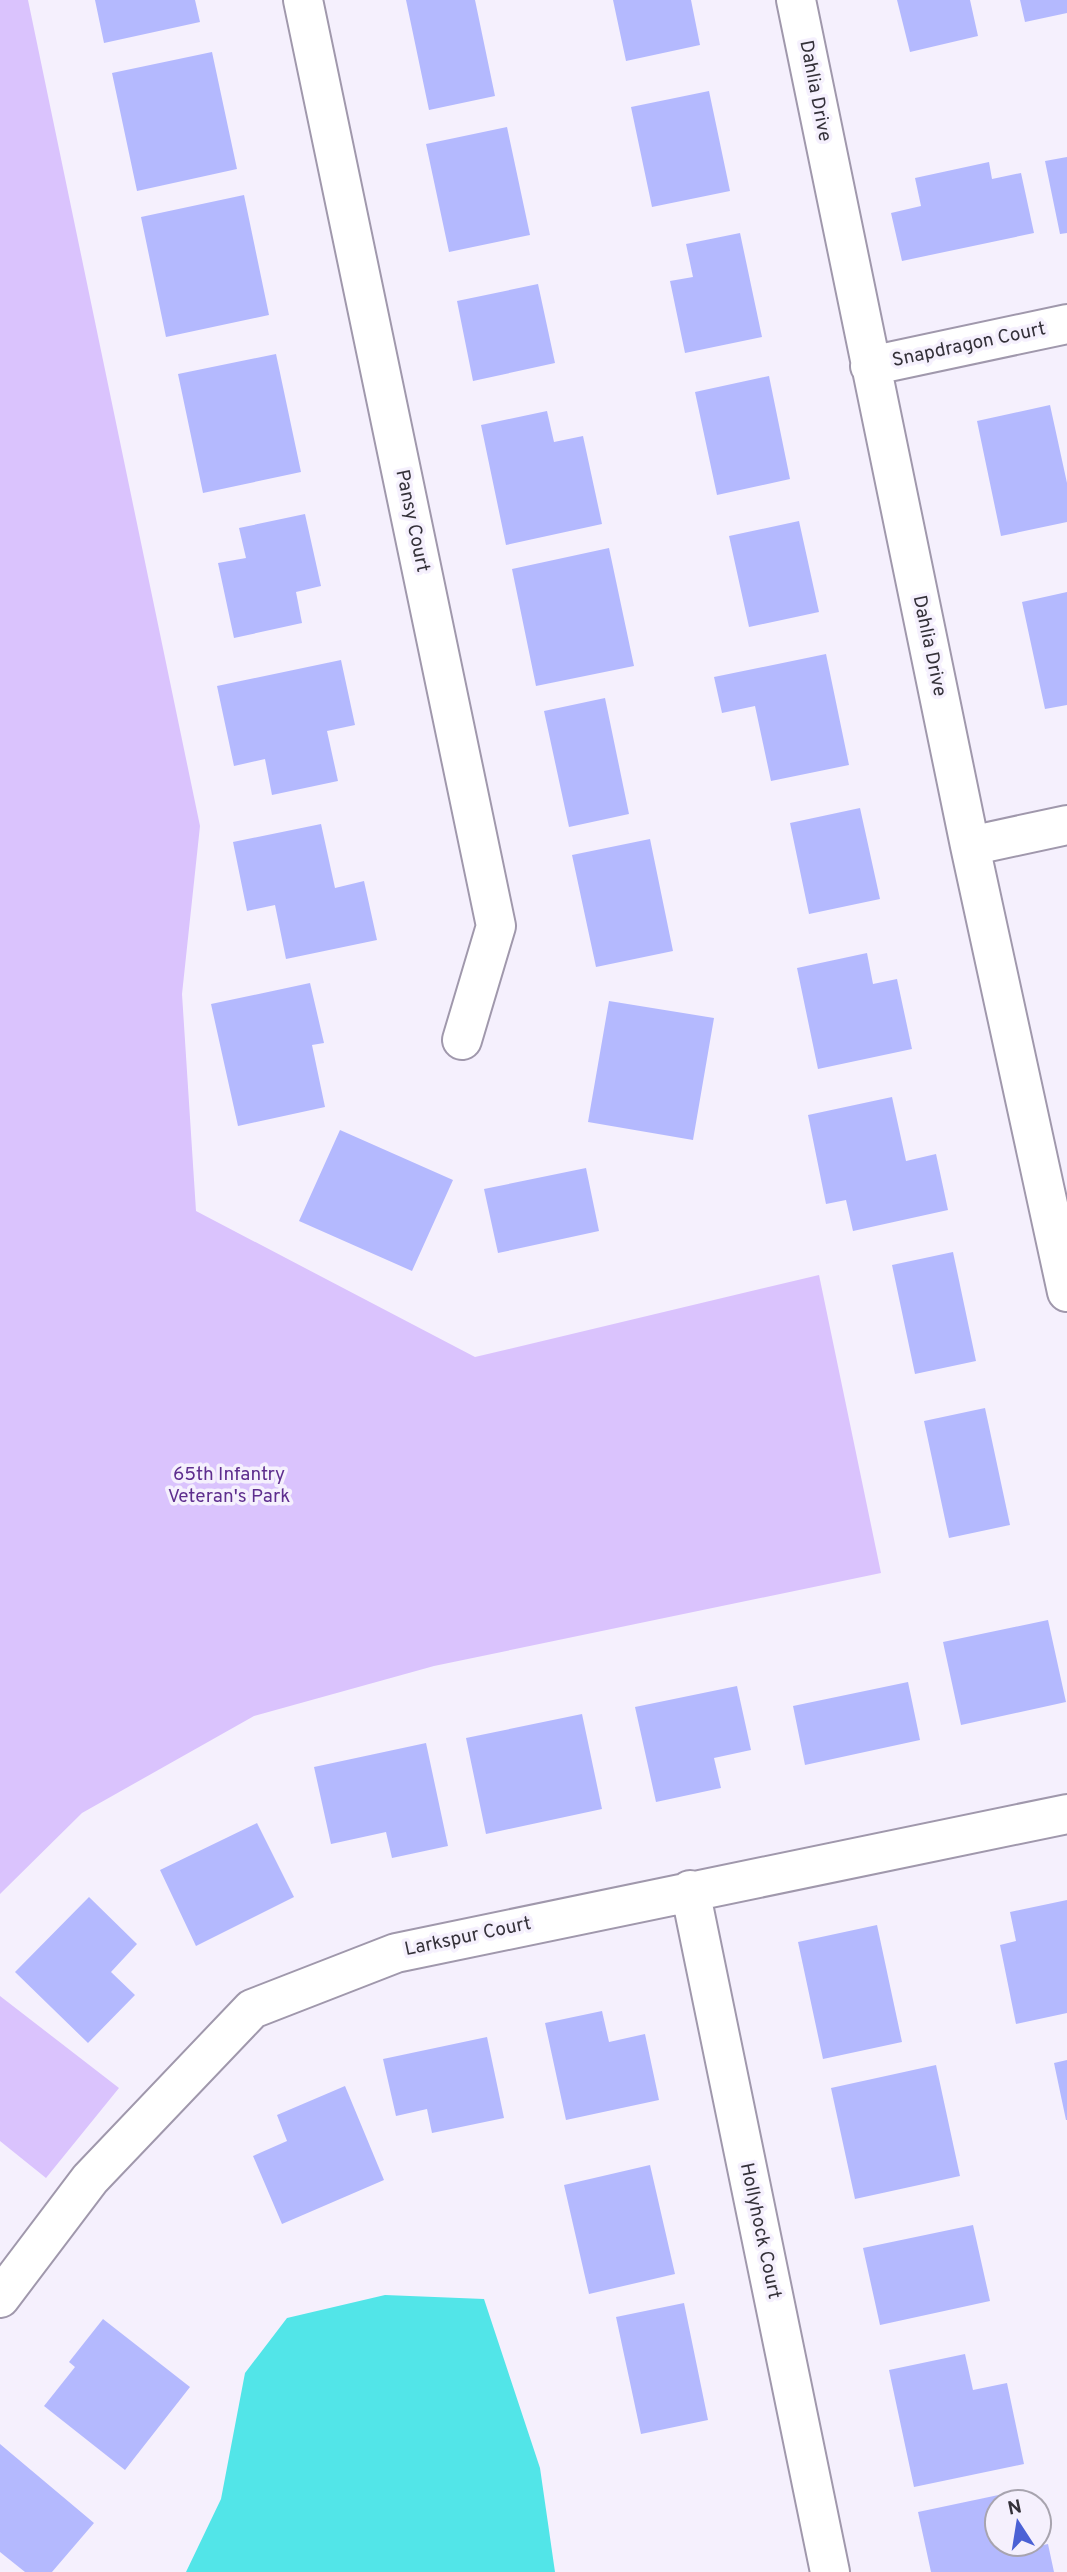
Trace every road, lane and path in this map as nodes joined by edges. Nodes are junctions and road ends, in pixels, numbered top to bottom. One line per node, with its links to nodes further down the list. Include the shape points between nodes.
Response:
1 (303, 0): 7 (street, Pansy Court, via 496,926)
2 (796, 0): 4 (street, Dahlia Drive)
3 (1067, 324): 4 (street, Snapdragon Court)
4 (870, 366): 6 (street, Dahlia Drive)
5 (1067, 825): 6 (street)
6 (970, 846): 8 (street, Dahlia Drive)
7 (462, 1040)
8 (1067, 1292)
9 (1067, 1814): 10 (street, Larkspur Court)
10 (690, 1890): 11 (street, Larkspur Court, via 396,1953 252,2009 90,2179); 12 (street, Hollyhock Court)
11 (0, 2298)
12 (830, 2572)

